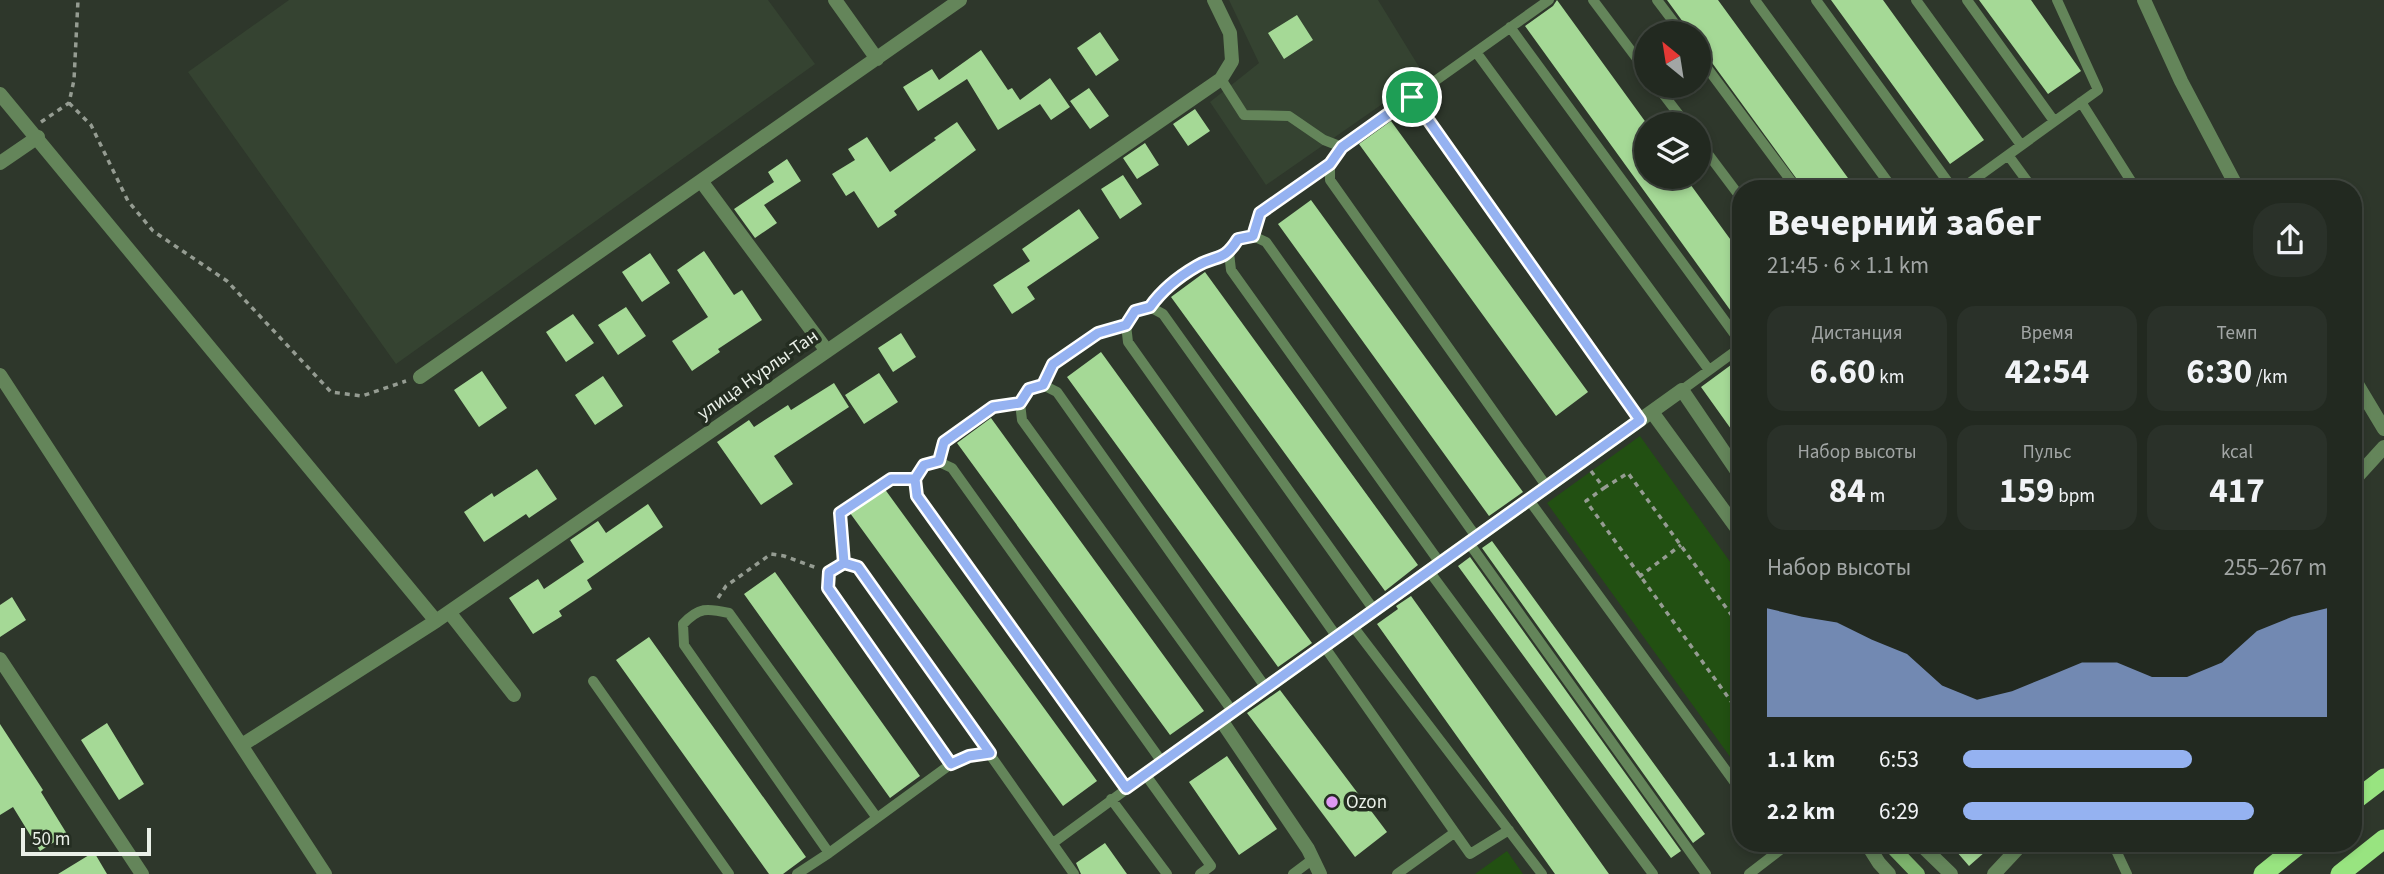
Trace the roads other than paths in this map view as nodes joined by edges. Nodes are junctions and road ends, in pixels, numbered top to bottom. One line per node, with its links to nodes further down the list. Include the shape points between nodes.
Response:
1 (835, 0): 17 (street)
2 (960, 0): 17 (street)
3 (1214, 0): 19 (street, via 1230,33 1232,61)
4 (1549, 0): 14 (lane)
5 (1593, 0): 16 (lane)
6 (1657, 0): 13 (lane)
7 (1755, 0): 33 (lane)
8 (1816, 0): 34 (lane)
9 (1916, 0): 27 (lane)
10 (1966, 0): 25 (lane)
11 (2057, 0): 23 (lane, via 2098,90)
12 (2144, 0): 38 (street)
13 (1673, 21)
14 (1510, 27): 15 (lane); 41 (lane)
15 (1476, 52): 21 (lane); 44 (lane)
16 (1634, 55)
17 (877, 59): 39 (street)
18 (1712, 75): 32 (lane)
19 (1221, 79): 28 (lane, via 1244,115 1289,116); 42 (street, улица Нурлы-Тан)
20 (0, 94): 26 (street)
21 (1412, 97): 28 (lane); 49 (lane)
22 (1666, 98): 24 (lane)
23 (2081, 102): 25 (lane); 37 (lane)
24 (1677, 112)
25 (2054, 121): 27 (lane)
26 (34, 133): 31 (street); 61 (street)
27 (2021, 145): 29 (lane)
28 (1342, 147): 54 (lane, via 1330,164 1330,180)
29 (2008, 155): 35 (lane); 36 (lane)
30 (1711, 158): 40 (lane)
31 (0, 163)
32 (1790, 180)
33 (1886, 180)
34 (1947, 180)
35 (1980, 180)
36 (2026, 180)
37 (2130, 180)
38 (2233, 180)
39 (701, 181): 42 (street); 46 (street)
40 (1732, 186)
41 (1732, 333)
42 (827, 351): 60 (street, улица Нурлы-Тан)
43 (1732, 352): 44 (lane)
44 (1709, 370): 47 (lane)
45 (0, 375): 70 (street)
46 (420, 377)
47 (1682, 390): 49 (street); 52 (street)
48 (2362, 392): 50 (street)
49 (1646, 416): 54 (street); 56 (street)
50 (2384, 429)
51 (2384, 447): 53 (street)
52 (1732, 464)
53 (2362, 471)
54 (1547, 487): 55 (street)
55 (1529, 500): 57 (street); 77 (lane)
56 (1732, 523)
57 (1473, 540): 58 (street); 58 (lane, via 1266,243 1253,236 1238,239 1229,253 1231,271); 109 (lane)
58 (1435, 567): 59 (street); 108 (lane)
59 (1374, 610): 62 (street); 63 (lane, via 1163,314 1150,307 1135,311 1126,325 1128,342)
60 (449, 612): 61 (street, улица Нурлы-Тан); 68 (street)
61 (436, 621): 70 (street, улица Нурлы-Тан)
62 (1352, 625): 63 (street); 83 (lane)
63 (1337, 637): 64 (street)
64 (1324, 646): 67 (street); 84 (lane)
65 (0, 659): 97 (street)
66 (593, 681): 99 (lane)
67 (1266, 688): 69 (street); 69 (lane, via 1056,392 1043,385 1029,389 1020,403 1022,420)
68 (514, 695)
69 (1227, 716): 72 (lane); 95 (street)
70 (242, 745): 98 (street)
71 (990, 753): 73 (lane); 73 (lane, via 858,567 844,563 829,572 828,588); 86 (lane)
72 (1162, 762): 75 (lane); 78 (lane, via 952,468 939,461 924,465 915,479 917,496)
73 (951, 764): 82 (lane)
74 (2384, 771): 79 (main road)
75 (1145, 774): 78 (lane); 103 (lane, via 1211,866)
76 (2384, 778): 80 (highway)
77 (1732, 779)
78 (1126, 788): 81 (lane)
79 (2362, 792)
80 (2362, 794)
81 (1111, 799): 86 (lane); 102 (lane)
82 (877, 818): 94 (lane); 94 (lane, via 729,613 695,612 683,624 684,645)
83 (1509, 831): 84 (lane, via 1470,854); 107 (lane)
84 (1454, 833): 106 (lane)
85 (2384, 839): 116 (highway)
86 (1053, 842): 101 (lane)
87 (1775, 852): 110 (lane)
88 (1872, 852): 111 (street)
89 (1897, 852): 96 (main road)
90 (1928, 852): 112 (street)
91 (2015, 852): 113 (street)
92 (2117, 852): 114 (lane)
93 (2290, 852): 115 (highway)
94 (829, 853): 100 (lane)
95 (1313, 859): 104 (lane); 105 (street)
96 (1913, 869)
97 (142, 874)
98 (325, 874)
99 (729, 874)
100 (797, 874)
101 (1074, 874)
102 (1167, 874)
103 (1200, 874)
104 (1293, 874)
105 (1320, 874)
106 (1397, 874)
107 (1542, 874)
108 (1653, 874)
109 (1706, 874)
110 (1749, 874)
111 (1889, 874)
112 (1951, 874)
113 (1994, 874)
114 (2127, 874)
115 (2263, 874)
116 (2340, 874)

